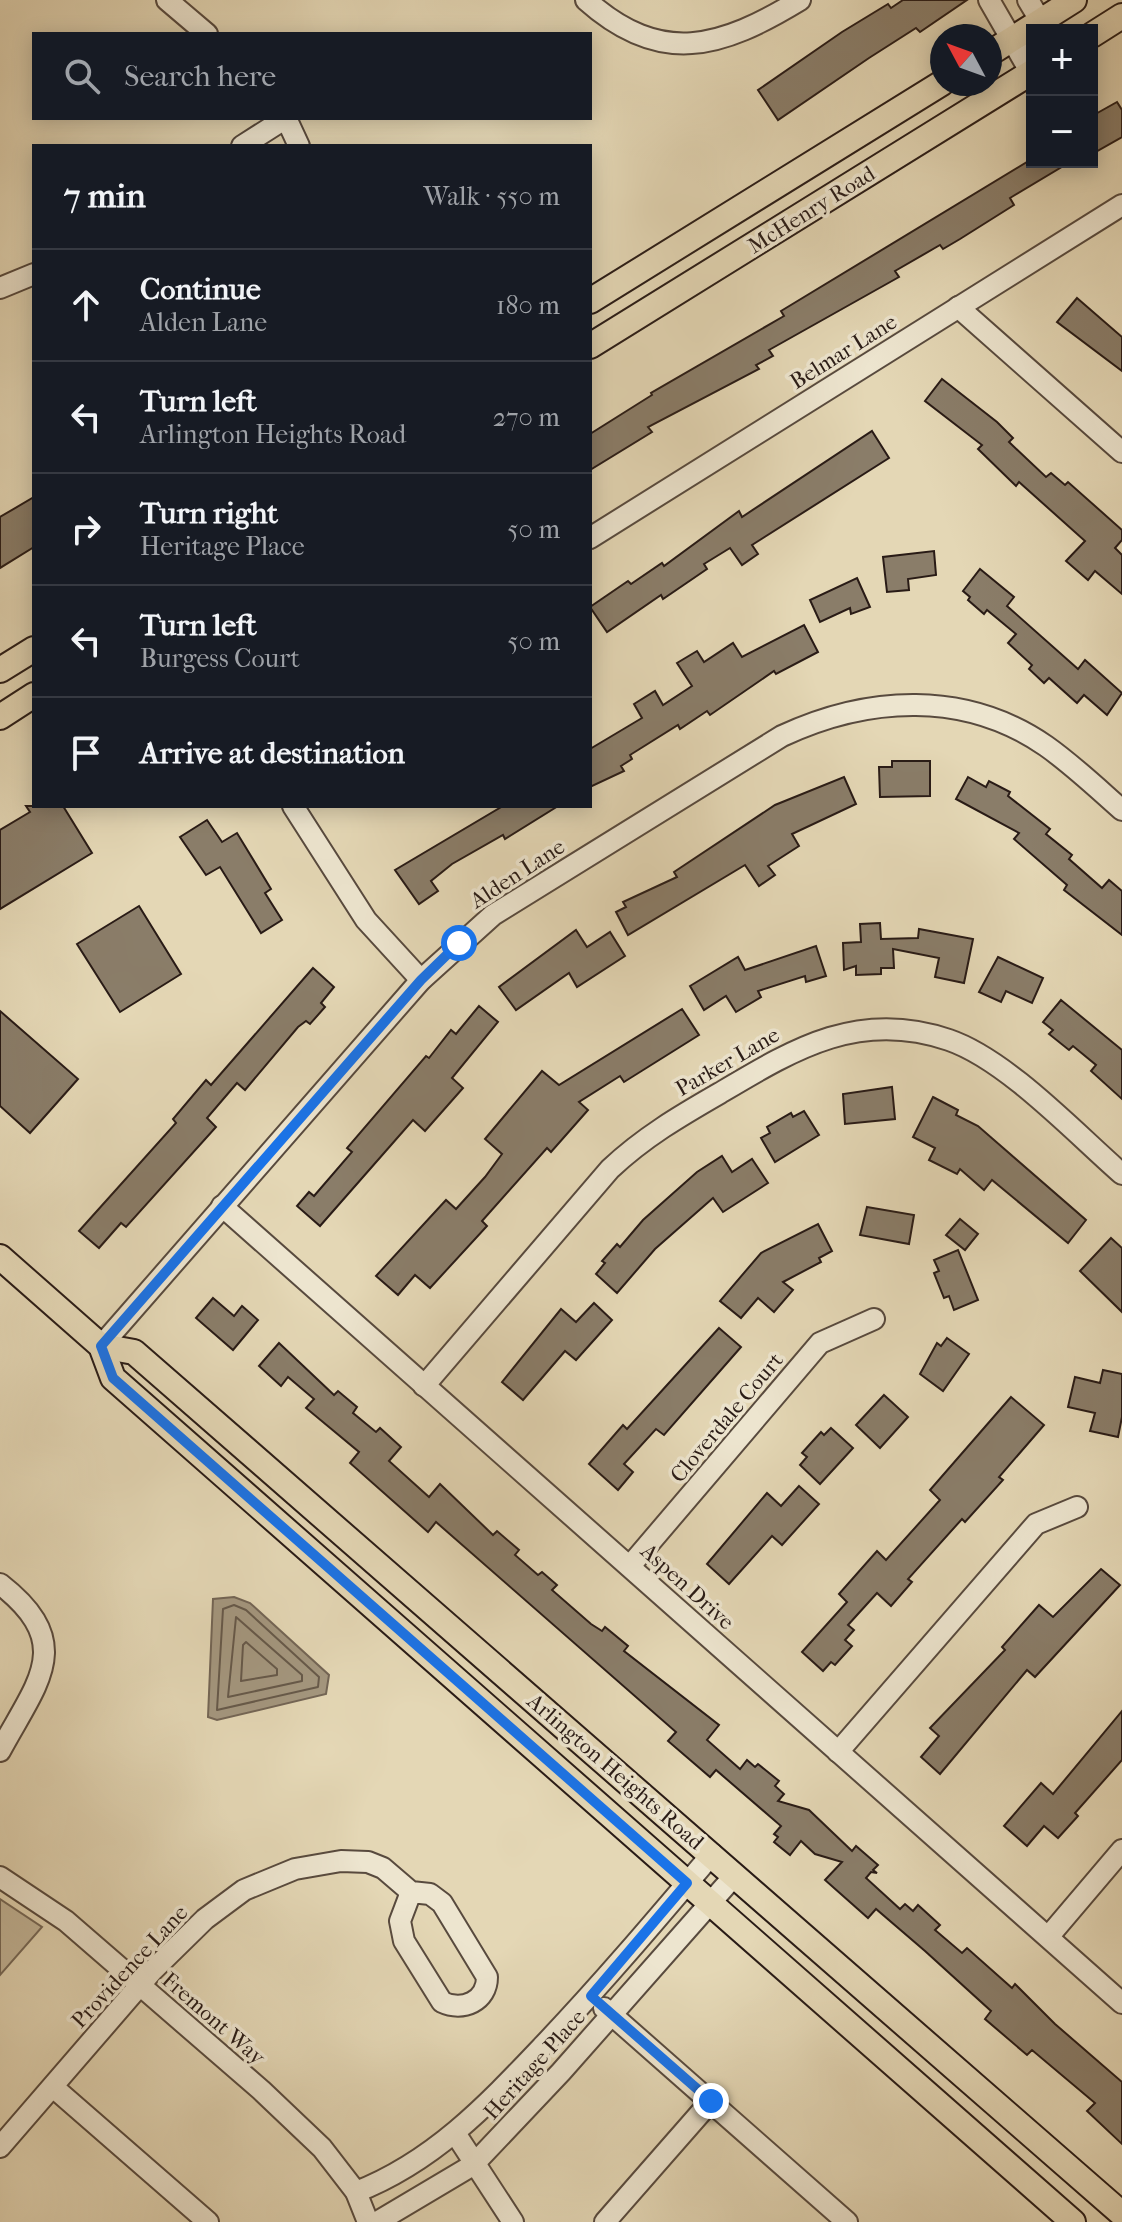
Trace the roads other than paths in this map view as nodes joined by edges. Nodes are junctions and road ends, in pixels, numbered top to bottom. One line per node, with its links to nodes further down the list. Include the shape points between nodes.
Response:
1 (167, 0): 11 (street)
2 (586, 0): 3 (street, via 633,34 698,44 741,34)
3 (800, 0)
4 (989, 0): 13 (street)
5 (1028, 0): 8 (street)
6 (1074, 0): 9 (main road)
7 (1122, 16): 10 (main road)
8 (1043, 24)
9 (1046, 24)
10 (1098, 31)
11 (205, 32)
12 (1026, 33): 13 (main road)
13 (1012, 39): 14 (main road); 15 (street)
14 (1002, 45)
15 (1026, 62)
16 (1026, 76): 27 (main road, McHenry Road)
17 (930, 90): 25 (main road, McHenry Road)
18 (283, 120): 20 (street)
19 (287, 120): 21 (street)
20 (245, 144)
21 (298, 144)
22 (1122, 205): 26 (street, Belmar Lane)
23 (32, 275): 24 (street)
24 (0, 288)
25 (592, 300)
26 (958, 307): 28 (street); 29 (street, Belmar Lane)
27 (592, 345)
28 (1122, 452)
29 (592, 537)
30 (32, 650): 31 (main road)
31 (0, 670)
32 (32, 696): 33 (main road)
33 (0, 717)
34 (294, 808): 36 (street, via 366,920)
35 (1122, 810): 36 (street, Alden Lane, via 1043,744 974,713 926,703 850,710 782,736 493,915)
36 (421, 980): 38 (street, Alden Lane)
37 (1122, 1174): 42 (street, Parker Lane, via 995,1064 949,1040 890,1030 850,1032 797,1047 643,1138 610,1169)
38 (222, 1206): 41 (street, Alden Lane); 42 (street, Aspen Drive)
39 (0, 1257): 41 (main road, Arlington Heights Road)
40 (874, 1319): 44 (street, Cloverdale Court, via 820,1343)
41 (101, 1346): 49 (main road, Arlington Heights Road, via 134,1352); 52 (main road, Arlington Heights Road, via 113,1378)
42 (424, 1386): 44 (street, Aspen Drive)
43 (1077, 1507): 47 (street, via 1036,1524)
44 (630, 1566): 47 (street, Aspen Drive)
45 (0, 1584): 46 (street, via 33,1615 45,1646 39,1676)
46 (0, 1751)
47 (838, 1752): 55 (street, Aspen Drive)
48 (1122, 1850): 55 (street)
49 (712, 1854): 50 (main road, Arlington Heights Road); 52 (street, Heritage Place)
50 (735, 1875): 54 (street, Heritage Place); 66 (main road, Arlington Heights Road)
51 (0, 1877): 56 (street, Fremont Way, via 66,1921)
52 (687, 1883): 54 (main road, Arlington Heights Road); 57 (street, Heritage Place)
53 (411, 1892): 53 (street, Providence Lane, via 400,1921 404,1941 442,2002 473,2004 486,1988 483,1968 442,1903 430,1894); 56 (street, Providence Lane, via 373,1863 327,1862 295,1869 222,1905)
54 (710, 1904): 59 (street, Heritage Place); 73 (main road, Arlington Heights Road)
55 (1049, 1936): 58 (street, Aspen Drive)
56 (140, 1985): 60 (street, Providence Lane); 65 (street, Fremont Way, via 322,2148)
57 (591, 1996): 59 (street); 62 (street, Heritage Place)
58 (1122, 2003)
59 (611, 2015): 61 (street); 64 (street, Heritage Place)
60 (53, 2087): 63 (street, Providence Lane); 67 (street)
61 (711, 2101): 71 (street); 72 (street)
62 (455, 2133): 64 (street); 65 (street, Heritage Place, via 393,2178)
63 (0, 2147)
64 (473, 2165): 69 (street, Heritage Place); 70 (street, via 491,2183)
65 (356, 2192): 68 (street, Fremont Way)
66 (1122, 2214)
67 (208, 2222)
68 (368, 2222)
69 (377, 2222)
70 (513, 2222)
71 (605, 2222)
72 (847, 2222)
73 (1073, 2222)

